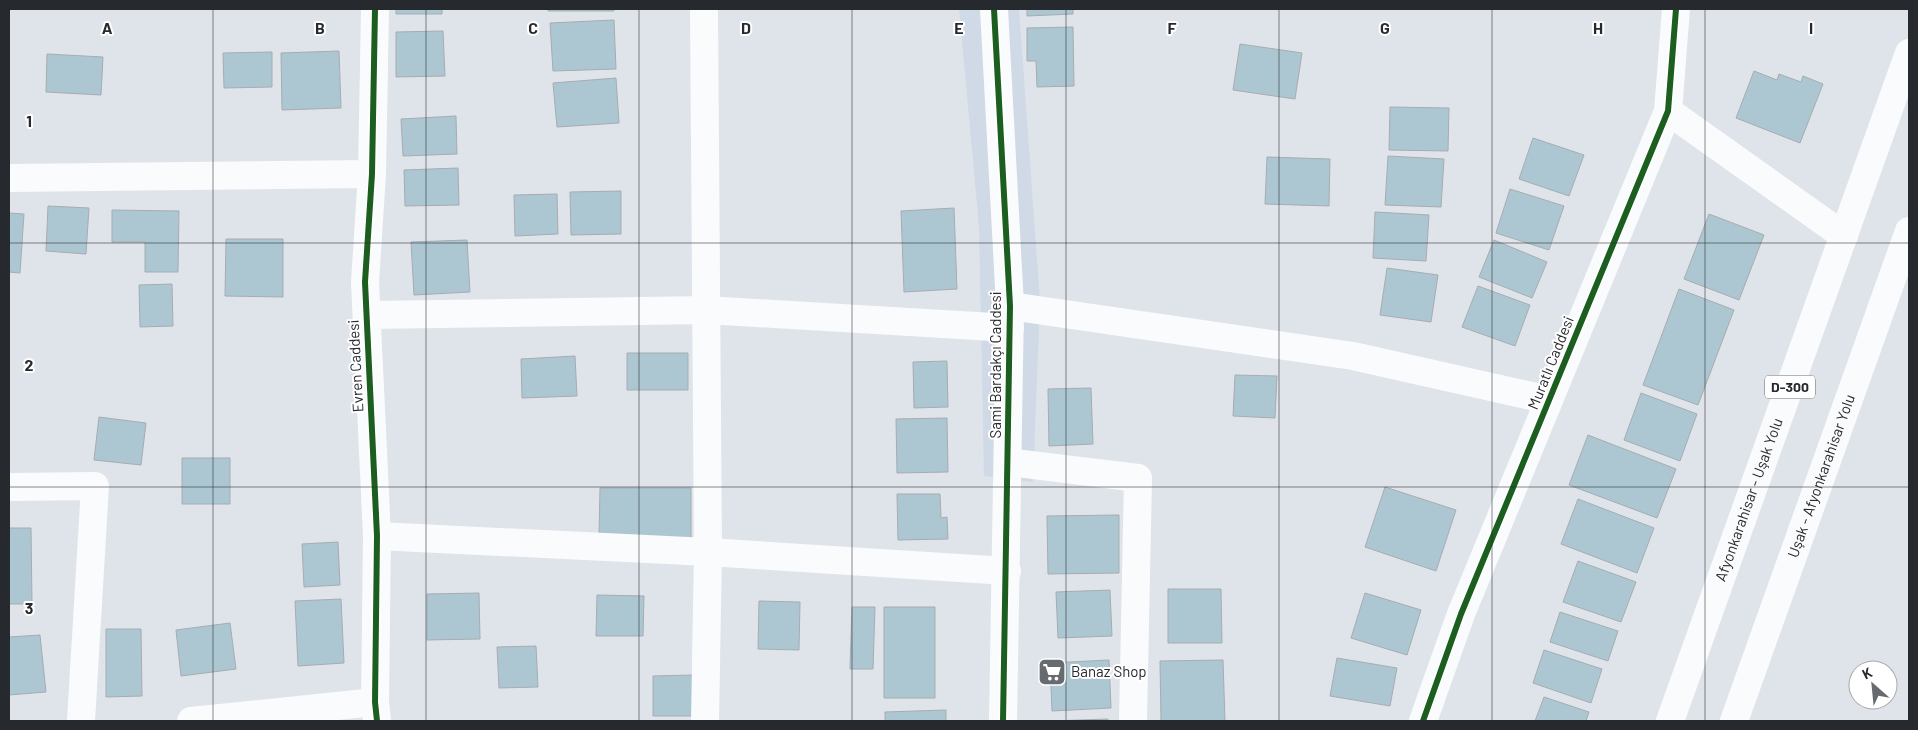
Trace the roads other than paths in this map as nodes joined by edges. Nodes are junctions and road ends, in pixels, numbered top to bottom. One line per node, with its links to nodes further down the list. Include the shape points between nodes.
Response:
1 (375, 9): 7 (main road, Evren Caddesi)
2 (704, 9): 11 (main road)
3 (994, 9): 13 (main road, Sami Bardakçı Caddesi)
4 (1676, 9): 6 (main road, Muratlı Caddesi)
5 (1909, 53): 10 (main road, Afyonkarahisar - Uşak Yolu / D-300)
6 (1668, 111): 10 (main road); 14 (main road, Muratlı Caddesi)
7 (372, 174): 8 (main road); 12 (main road, Evren Caddesi, via 365,282)
8 (9, 178)
9 (1909, 231): 28 (main road, Uşak - Afyonkarahisar Yolu)
10 (1844, 236): 27 (main road, Afyonkarahisar - Uşak Yolu / D-300)
11 (706, 310): 12 (main road); 13 (main road); 18 (main road)
12 (367, 315): 17 (main road, Evren Caddesi)
13 (1010, 317): 14 (main road, via 1353,356); 15 (main road, Sami Bardakçı Caddesi)
14 (1549, 400): 26 (main road, Muratlı Caddesi, via 1461,614)
15 (1008, 462): 19 (main road, Sami Bardakçı Caddesi); 25 (main road, via 1138,478)
16 (9, 487): 21 (main road, via 95,486)
17 (376, 536): 18 (main road); 20 (main road, Evren Caddesi)
18 (708, 552): 19 (main road); 23 (main road)
19 (1007, 571): 24 (main road, Sami Bardakçı Caddesi)
20 (376, 711): 22 (main road)
21 (81, 721)
22 (191, 721)
23 (705, 721)
24 (1003, 721)
25 (1133, 721)
26 (1423, 721)
27 (1670, 721)
28 (1734, 721)

